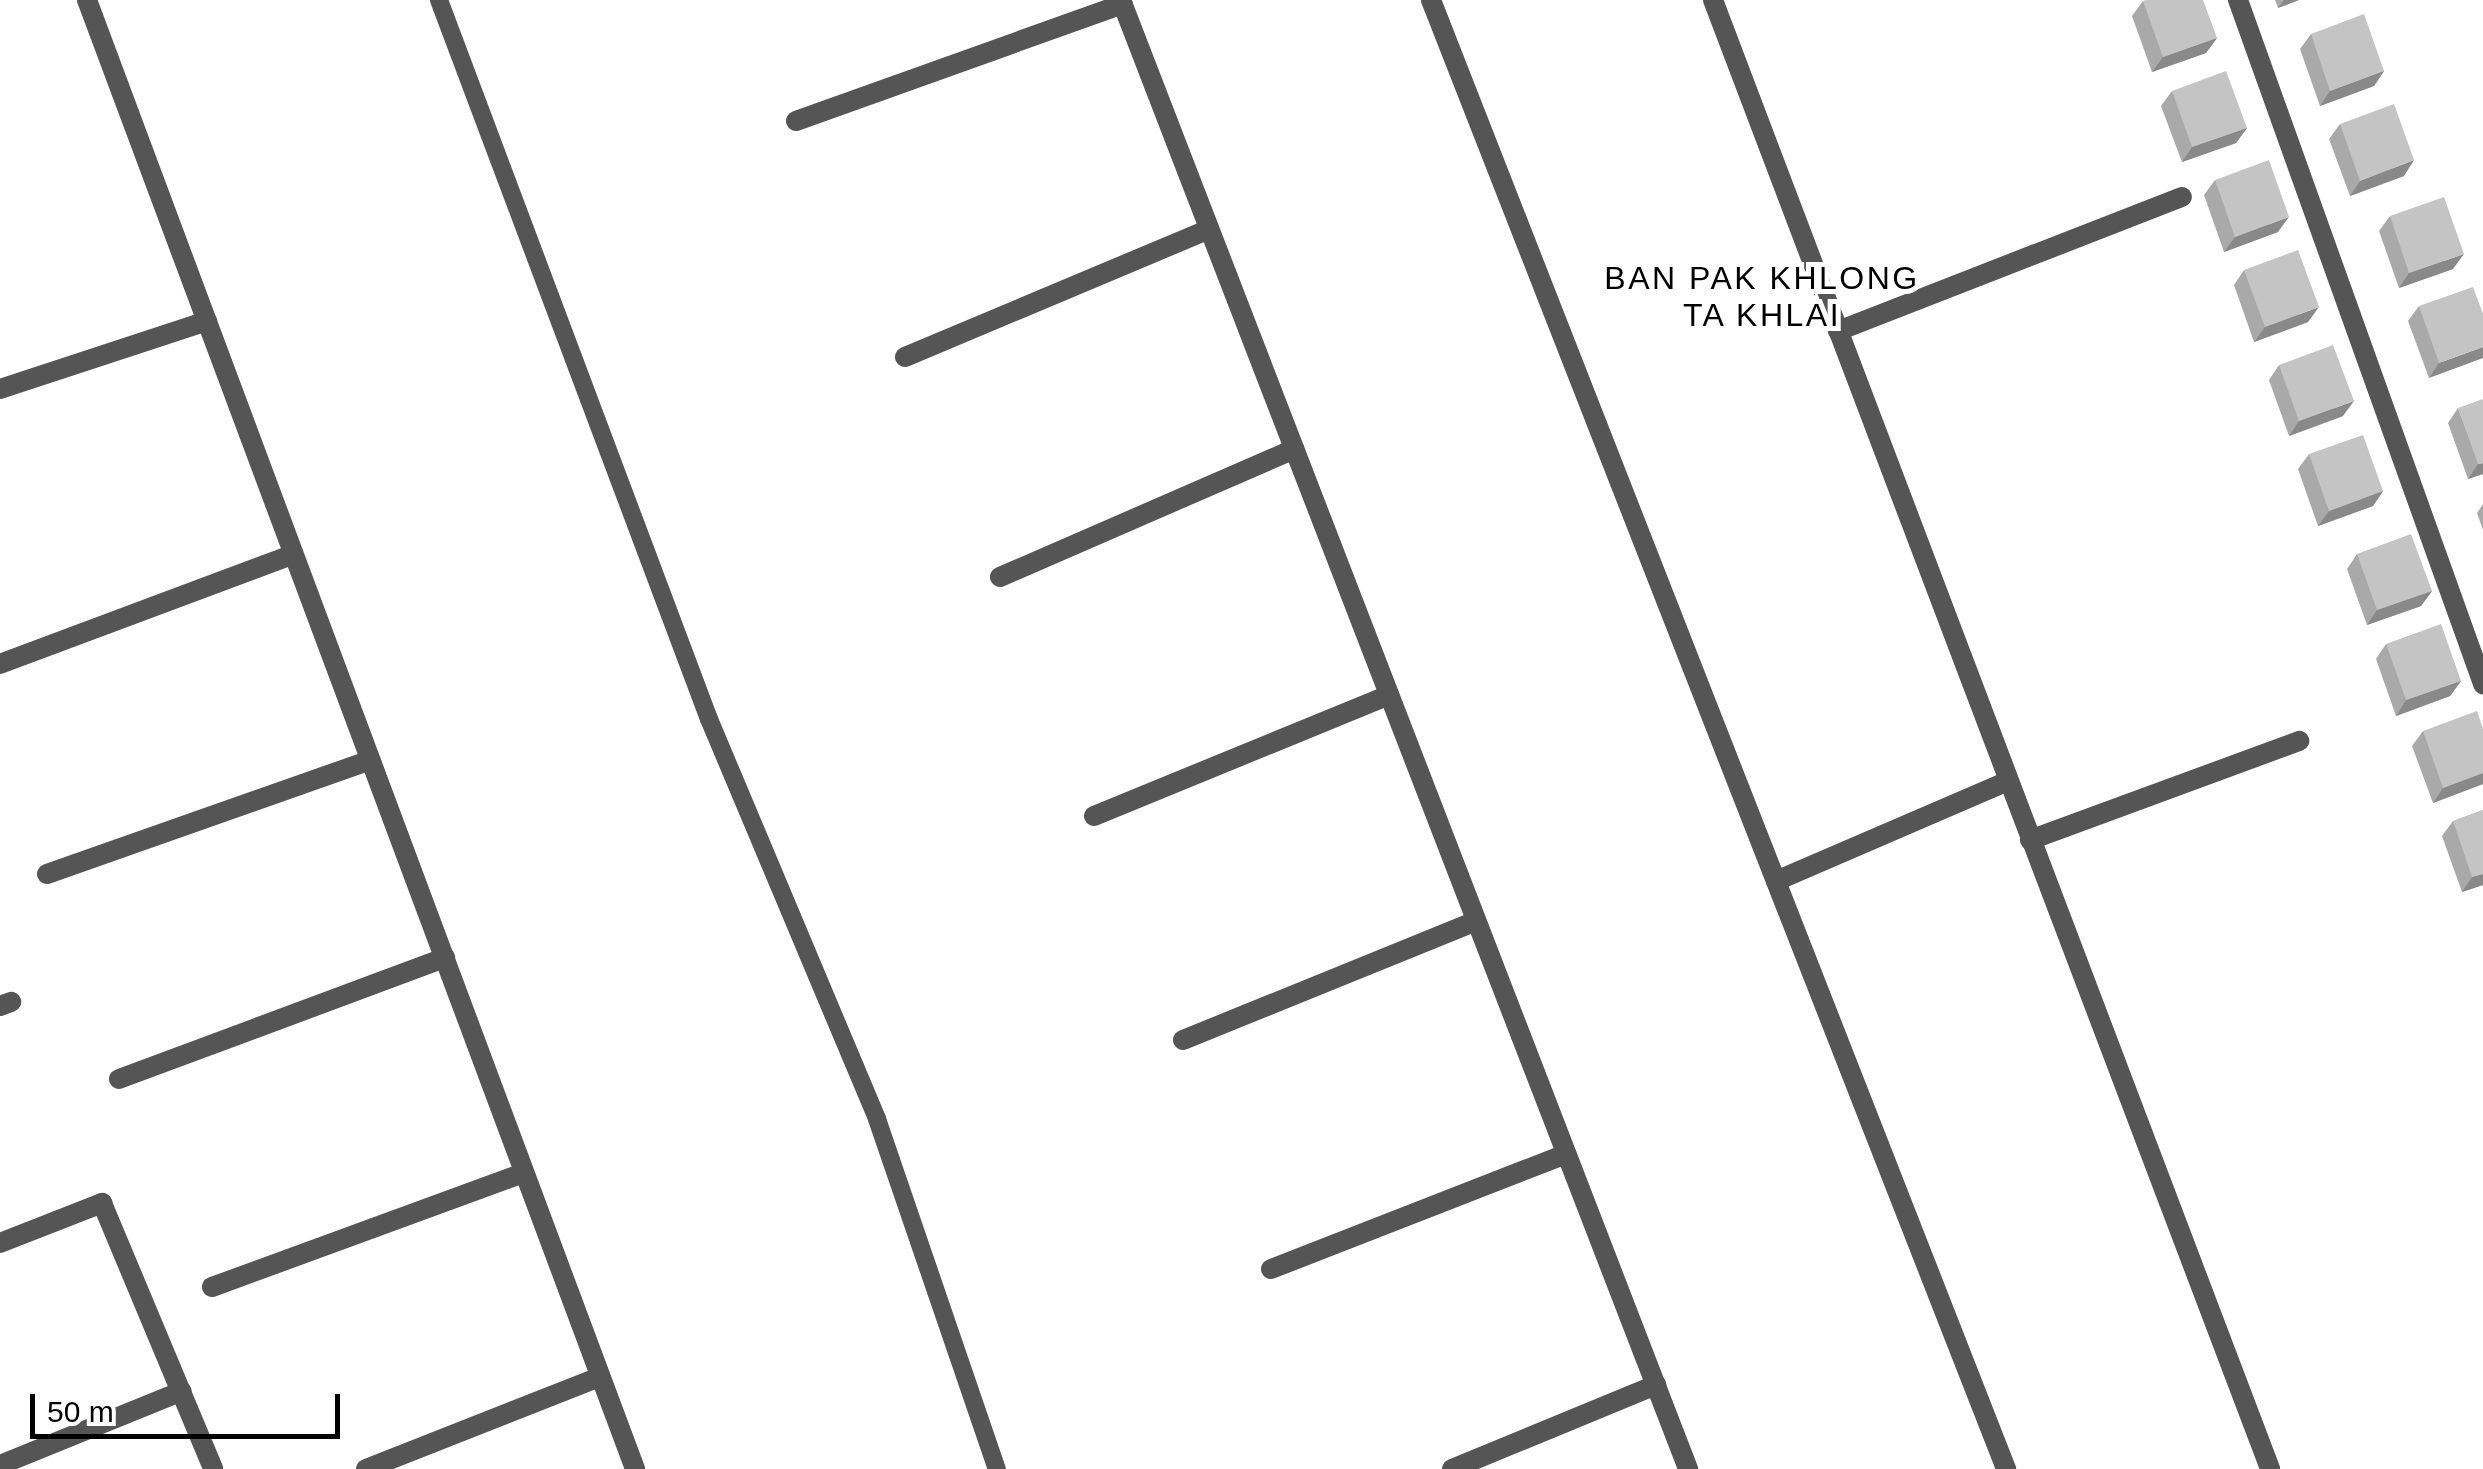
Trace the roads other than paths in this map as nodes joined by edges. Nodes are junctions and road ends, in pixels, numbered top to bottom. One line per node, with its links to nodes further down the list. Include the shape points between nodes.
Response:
1 (88, 0): 10 (street)
2 (438, 0): 43 (lane, via 709,719 877,1120)
3 (1430, 0): 26 (street)
4 (1712, 0): 11 (street)
5 (2238, 0): 18 (street)
6 (1122, 2): 7 (street); 9 (street)
7 (796, 121)
8 (2182, 197): 11 (street)
9 (1209, 229): 12 (street); 14 (street)
10 (207, 321): 13 (street); 15 (street)
11 (1838, 331): 22 (street)
12 (905, 357)
13 (0, 389)
14 (1294, 449): 16 (street); 19 (street)
15 (291, 555): 17 (street); 21 (street)
16 (1000, 577)
17 (0, 664)
18 (2483, 684)
19 (1389, 694): 23 (street); 27 (street)
20 (2299, 741): 24 (street)
21 (370, 760): 25 (street); 28 (street)
22 (2008, 781): 24 (street); 26 (street)
23 (1094, 816)
24 (2030, 840): 47 (street)
25 (47, 874)
26 (1776, 881): 46 (street)
27 (1476, 921): 29 (street); 31 (street)
28 (445, 958): 30 (street); 32 (street)
29 (1183, 1040)
30 (119, 1079)
31 (1566, 1154): 34 (street); 37 (street)
32 (524, 1173): 35 (street); 36 (street)
33 (0, 1243): 38 (street, via 102,1204)
34 (1271, 1269)
35 (212, 1287)
36 (600, 1377): 41 (street); 42 (street)
37 (1656, 1384): 44 (street); 45 (street)
38 (182, 1391): 39 (street); 40 (street)
39 (0, 1466)
40 (213, 1469)
41 (366, 1469)
42 (635, 1469)
43 (997, 1469)
44 (1452, 1469)
45 (1688, 1469)
46 (2006, 1469)
47 (2270, 1469)

